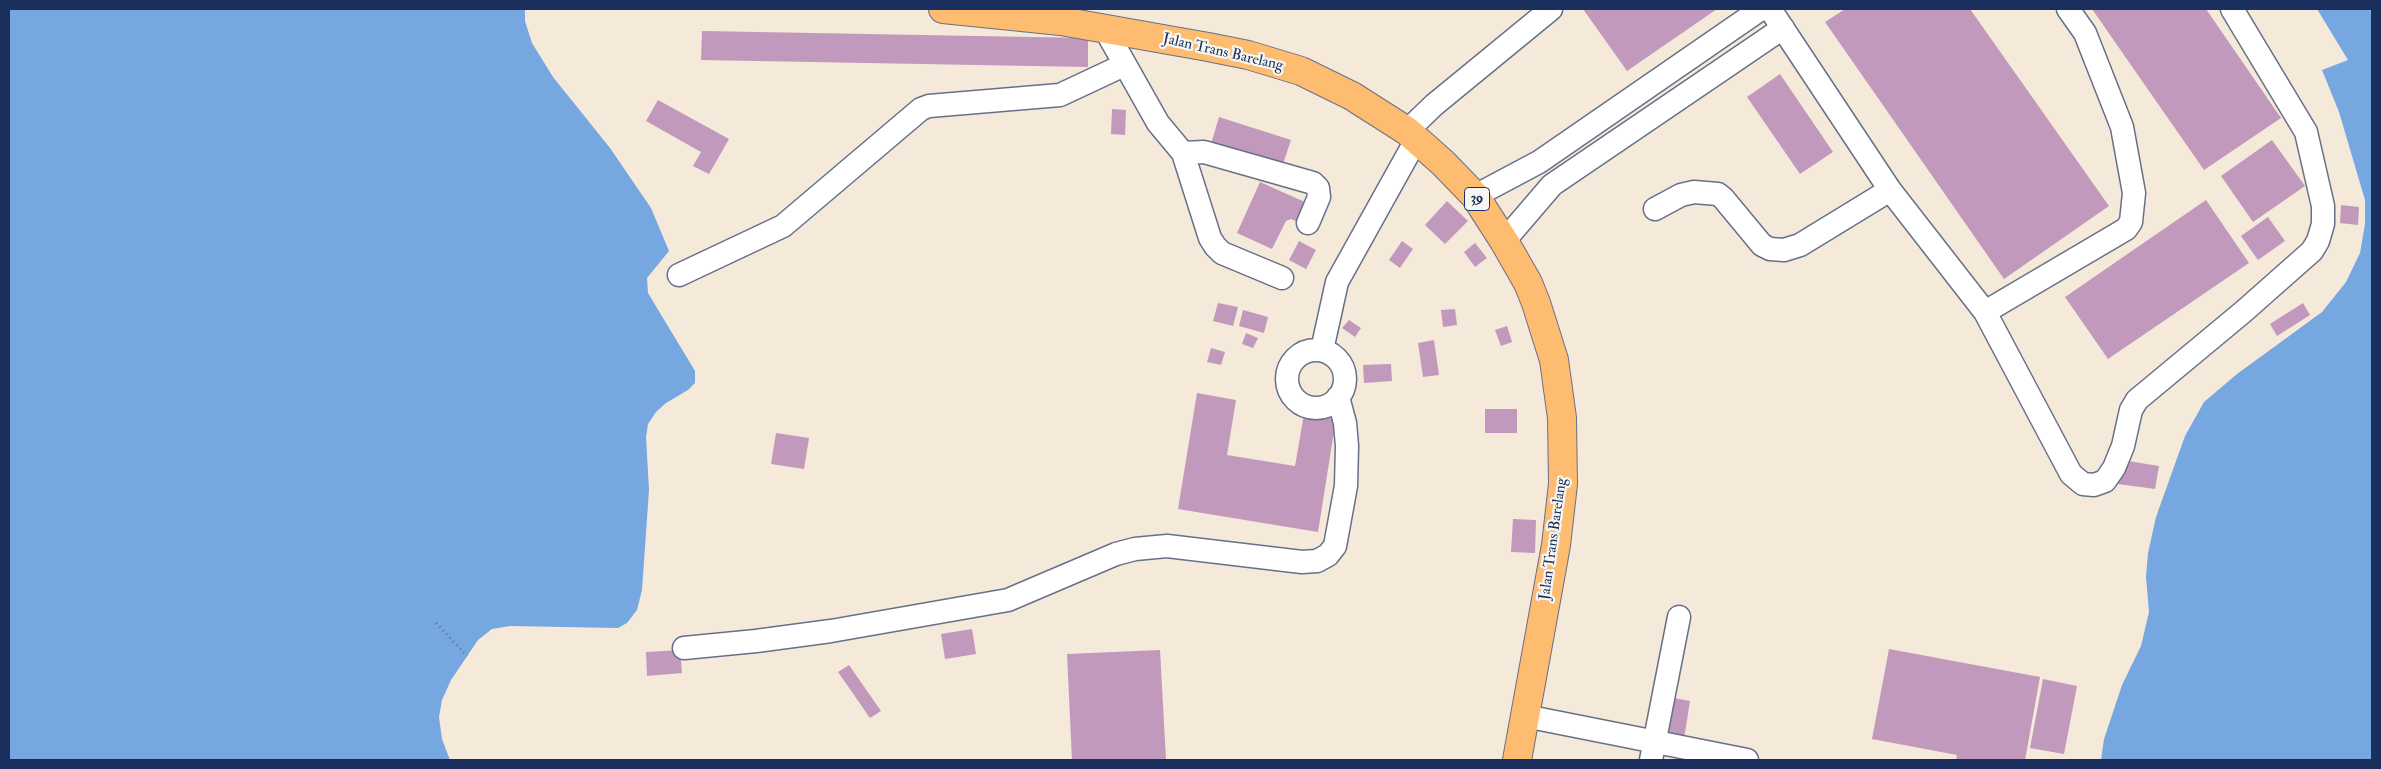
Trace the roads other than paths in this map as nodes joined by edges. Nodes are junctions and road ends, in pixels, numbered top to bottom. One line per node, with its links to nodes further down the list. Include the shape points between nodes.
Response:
1 (943, 9): 6 (highway, Jalan Trans Barelang / 39, via 1017,15)
2 (1551, 9): 8 (street, via 1434,105)
3 (2068, 9): 19 (street, via 2085,33 2122,127 2134,193 2131,222 2126,229)
4 (2232, 9): 19 (street, via 2306,132 2323,206 2323,224 2312,252 2137,400 2114,468 2105,481 2094,485 2083,484 2071,474)
5 (1774, 14): 10 (street); 11 (street); 12 (street)
6 (1105, 29): 7 (street); 8 (highway, Jalan Trans Barelang / 39, via 1248,55 1301,71 1352,96)
7 (1124, 65): 9 (street, via 1158,123); 17 (street, via 1060,95 921,109 783,226)
8 (1411, 135): 13 (highway, Jalan Trans Barelang / 39); 20 (street, via 1337,282)
9 (1183, 153): 15 (street, via 1204,152 1313,183 1319,196); 18 (street, via 1215,246 1222,253)
10 (1539, 162): 11 (street); 13 (street)
11 (1552, 185): 16 (street)
12 (1890, 190): 14 (street, via 1800,245 1784,250 1762,246 1718,194 1694,192 1681,195); 19 (street)
13 (1474, 196): 16 (highway, Jalan Trans Barelang / 39)
14 (1655, 210)
15 (1308, 223)
16 (1504, 241): 24 (highway, Jalan Trans Barelang / 39, via 1528,283 1545,326 1554,360 1562,418 1563,484 1556,545)
17 (679, 275)
18 (1282, 278)
19 (1985, 312)
20 (1322, 350): 21 (street, via 1335,357 1343,369 1345,379); 21 (street, via 1311,350 1294,358 1286,375 1289,393 1302,405 1311,408 1331,404)
21 (1338, 397): 23 (street, via 1345,423 1346,486 1335,546 1317,561 1167,546 1135,549 999,602 812,634)
22 (1678, 617): 25 (street)
23 (684, 648)
24 (1525, 716): 25 (street); 26 (highway, Jalan Trans Barelang / 39)
25 (1653, 751): 27 (street)
26 (1517, 760)
27 (1747, 760)

